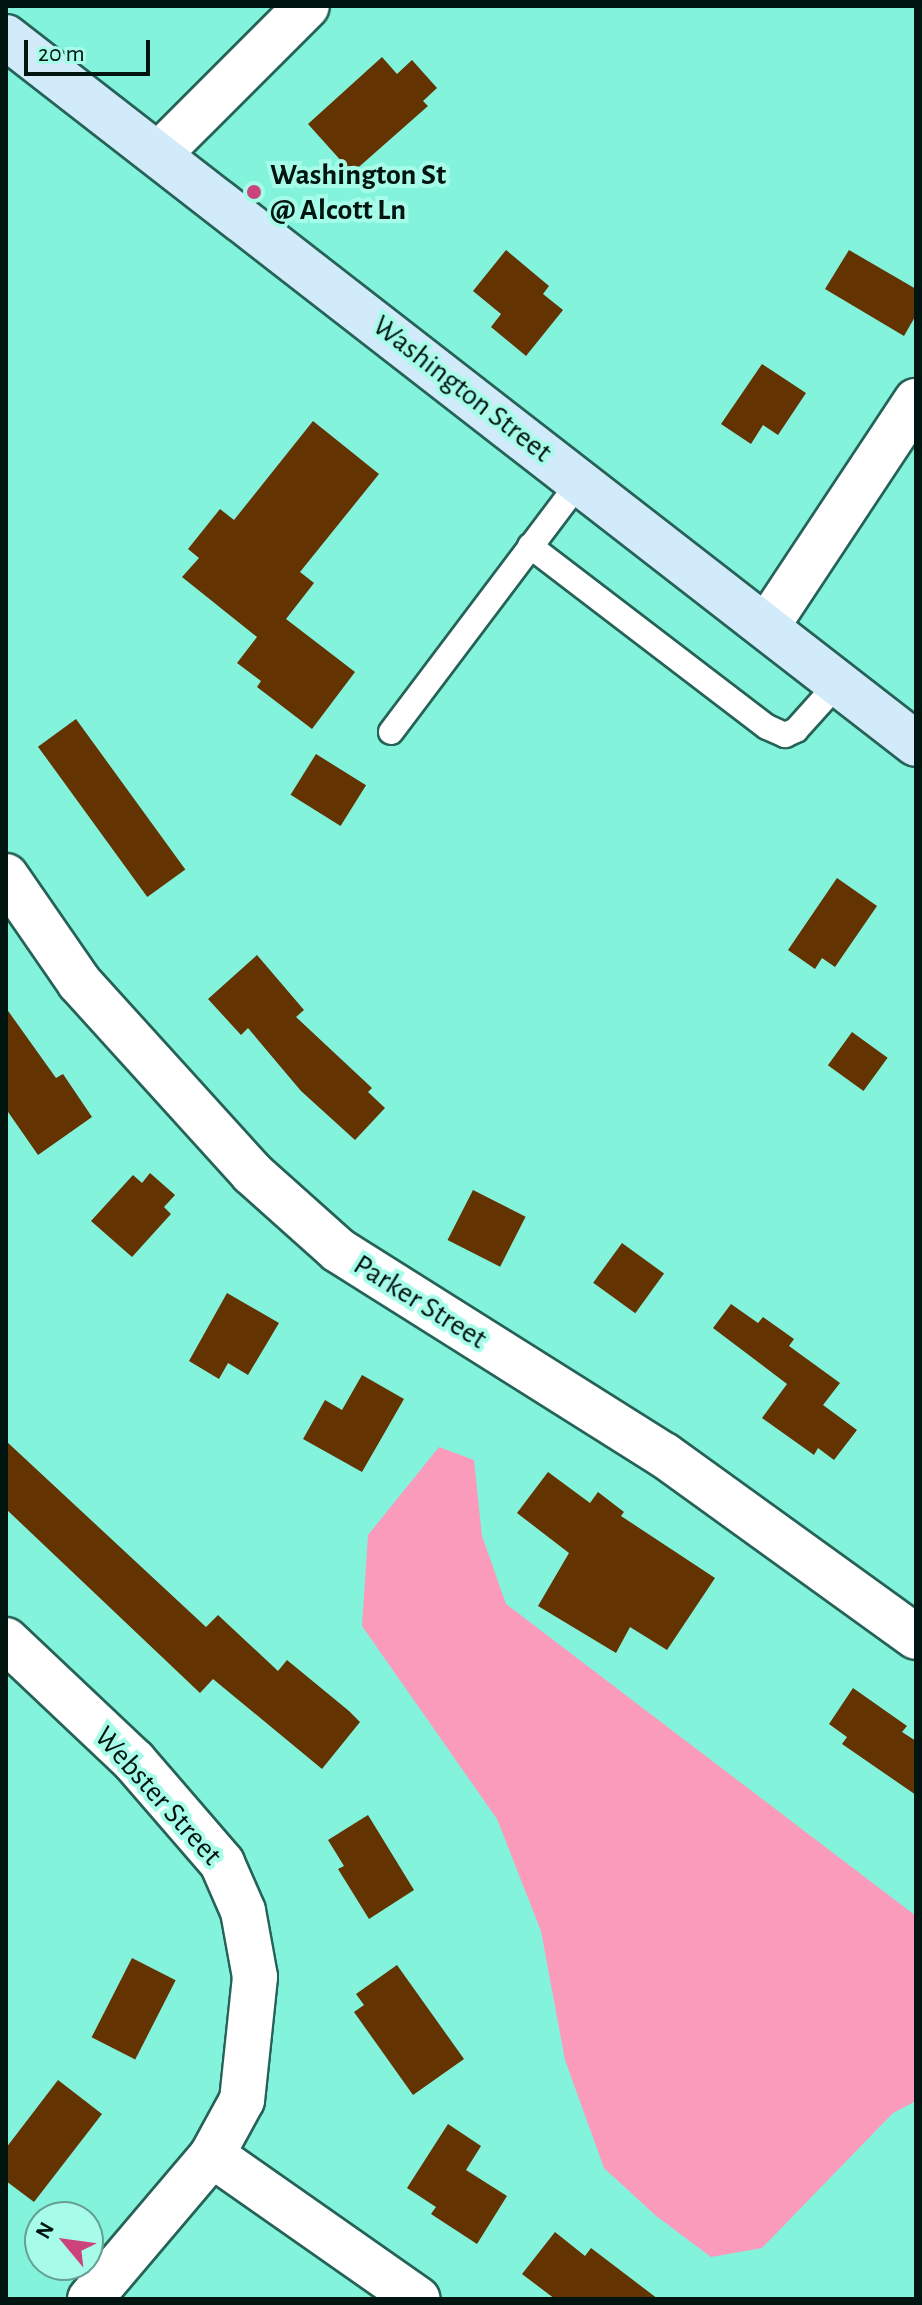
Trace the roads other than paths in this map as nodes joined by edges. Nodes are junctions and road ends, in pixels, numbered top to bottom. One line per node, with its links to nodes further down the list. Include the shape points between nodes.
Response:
1 (307, 6): 3 (street)
2 (6, 37): 3 (main road, Washington Street)
3 (159, 154): 5 (main road, Washington Street)
4 (916, 401): 7 (street)
5 (580, 481): 6 (lane); 7 (main road, Washington Street)
6 (530, 546): 8 (lane, via 767,727 785,735 796,730); 9 (lane)
7 (767, 626): 8 (main road, Washington Street)
8 (839, 682): 10 (main road, Washington Street)
9 (391, 732)
10 (916, 744)
11 (6, 876): 12 (street, Parker Street, via 79,982 252,1173 338,1250 664,1455)
12 (916, 1637)
13 (6, 1640): 14 (street, Webster Street, via 134,1761 222,1863 243,1911 255,1977 242,2100)
14 (212, 2155): 15 (street, Webster Street); 16 (street)
15 (90, 2299)
16 (418, 2299)

